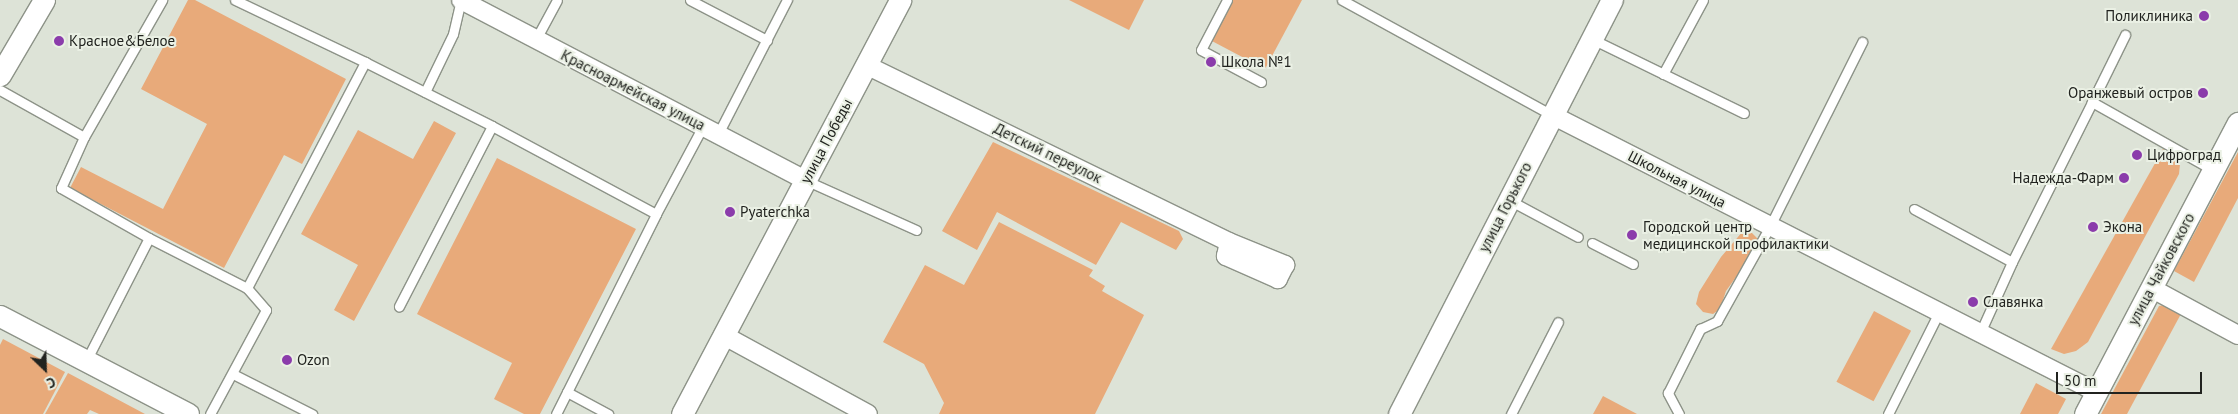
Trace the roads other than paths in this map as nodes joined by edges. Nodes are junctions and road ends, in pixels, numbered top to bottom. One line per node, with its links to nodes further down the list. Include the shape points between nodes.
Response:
1 (44, 0): 21 (street)
2 (162, 0): 31 (lane)
3 (235, 0): 18 (lane)
4 (461, 0): 15 (street, Красноармейская улица); 24 (lane, via 453,34)
5 (557, 0): 15 (lane)
6 (690, 0): 16 (lane)
7 (787, 0): 16 (lane)
8 (900, 0): 19 (street, улица Победы)
9 (1227, 0): 22 (lane, via 1201,50)
10 (1342, 0): 27 (lane, Школьная улица)
11 (1612, 0): 14 (street, улица Горького)
12 (1702, 0): 20 (lane)
13 (2126, 35): 25 (lane)
14 (1592, 39): 20 (lane); 27 (street, улица Горького)
15 (536, 40): 30 (street, Красноармейская улица)
16 (766, 40): 30 (lane)
17 (1862, 42): 37 (lane)
18 (366, 62): 24 (lane); 45 (lane)
19 (866, 65): 33 (street, улица Победы); 41 (street, Детский переулок)
20 (1663, 74): 26 (lane)
21 (0, 75)
22 (1261, 82)
23 (0, 90): 31 (lane)
24 (425, 92): 29 (lane)
25 (2092, 102): 32 (lane); 43 (lane)
26 (1744, 113)
27 (1552, 115): 34 (street, улица Горького); 37 (street, Школьная улица)
28 (2238, 123): 32 (street, улица Чайковского)
29 (492, 126): 36 (lane); 47 (lane)
30 (711, 130): 33 (street, Красноармейская улица); 36 (lane)
31 (84, 137): 40 (lane, via 61,188)
32 (2214, 170): 46 (street, улица Чайковского)
33 (805, 180): 38 (lane); 52 (street, улица Победы)
34 (1509, 200): 39 (lane); 65 (street, улица Горького)
35 (1914, 209): 43 (lane)
36 (656, 214): 56 (lane)
37 (1770, 226): 48 (street, Школьная улица); 67 (lane, via 1717,321 1700,329 1668,393)
38 (916, 230)
39 (1578, 237)
40 (149, 238): 45 (lane); 54 (lane)
41 (1229, 242)
42 (1592, 243): 44 (lane)
43 (2012, 262): 51 (lane)
44 (1633, 264)
45 (247, 288): 55 (lane, via 266,310)
46 (2151, 288): 53 (street); 57 (street, улица Чайковского)
47 (399, 306)
48 (1939, 312): 51 (street, Школьная улица); 68 (lane)
49 (0, 316): 54 (street)
50 (1558, 322): 66 (lane)
51 (1980, 333): 57 (street, Школьная улица)
52 (724, 335): 63 (street, улица Победы); 64 (street)
53 (2238, 335)
54 (86, 361): 58 (street)
55 (233, 374): 59 (lane); 60 (lane)
56 (567, 392): 61 (lane); 62 (lane)
57 (2096, 392): 69 (street, улица Чайковского)
58 (188, 414)
59 (210, 414)
60 (312, 414)
61 (556, 414)
62 (608, 414)
63 (682, 414)
64 (868, 414)
65 (1398, 414)
66 (1511, 414)
67 (1679, 414)
68 (1888, 414)
69 (2085, 414)

